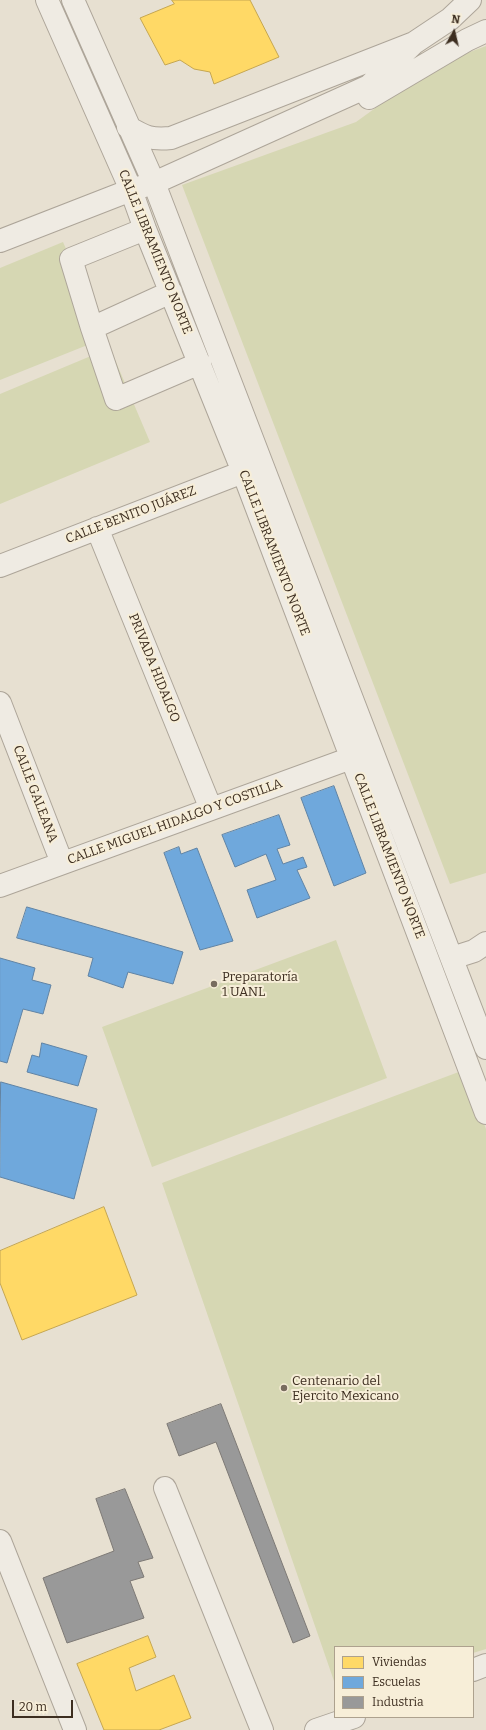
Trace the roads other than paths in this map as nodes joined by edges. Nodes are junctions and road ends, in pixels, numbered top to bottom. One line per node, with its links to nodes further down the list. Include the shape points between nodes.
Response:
1 (47, 0): 8 (street, CALLE LIBRAMIENTO NORTE)
2 (73, 0): 6 (street, CALLE LIBRAMIENTO NORTE)
3 (470, 0): 5 (street, via 450,19)
4 (486, 32): 7 (street, via 467,40 354,106)
5 (414, 44): 6 (street, via 171,138 155,140); 7 (street, via 369,86)
6 (128, 127): 7 (street, CALLE LIBRAMIENTO NORTE)
7 (154, 183): 8 (street); 14 (street, CALLE LIBRAMIENTO NORTE)
8 (131, 190): 9 (street, CALLE LIBRAMIENTO NORTE); 10 (street)
9 (145, 229): 11 (street, CALLE LIBRAMIENTO NORTE); 12 (street, via 71,259)
10 (0, 241)
11 (171, 292): 12 (street); 13 (street, CALLE LIBRAMIENTO NORTE)
12 (92, 328): 13 (street, via 116,399)
13 (200, 362): 14 (street, CALLE LIBRAMIENTO NORTE)
14 (252, 467): 15 (street, CALLE BENITO JUÁREZ); 18 (street, CALLE LIBRAMIENTO NORTE); 19 (street, CALLE LIBRAMIENTO NORTE)
15 (97, 528): 16 (street, CALLE BENITO JUÁREZ); 20 (street, PRIVADA HIDALGO)
16 (0, 566)
17 (0, 703): 21 (street, CALLE GALEANA)
18 (372, 750): 19 (street, CALLE MIGUEL HIDALGO Y COSTILLA); 24 (street, CALLE LIBRAMIENTO NORTE)
19 (351, 758): 20 (street, CALLE MIGUEL HIDALGO Y COSTILLA); 26 (street, CALLE LIBRAMIENTO NORTE)
20 (211, 808): 21 (street, CALLE MIGUEL HIDALGO Y COSTILLA)
21 (62, 863): 22 (street, CALLE MIGUEL HIDALGO Y COSTILLA)
22 (0, 886)
23 (486, 943): 24 (street, via 474,951)
24 (452, 958): 25 (street, CALLE LIBRAMIENTO NORTE)
25 (486, 1048)
26 (486, 1113)
27 (165, 1488): 33 (street)
28 (0, 1541): 32 (street)
29 (486, 1665): 30 (street)
30 (474, 1670)
31 (350, 1722): 34 (street)
32 (75, 1730)
33 (262, 1730)
34 (316, 1730)

